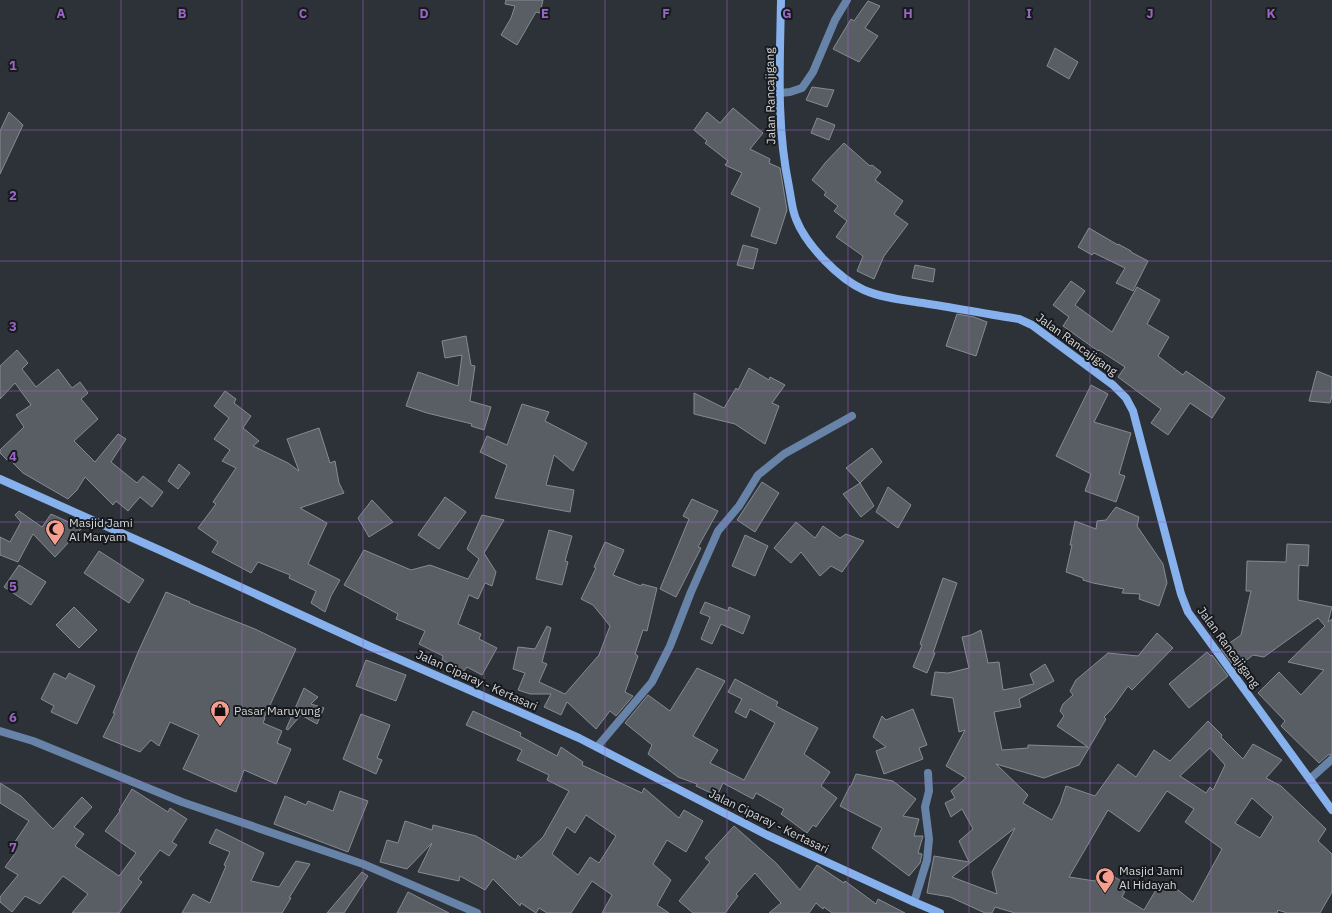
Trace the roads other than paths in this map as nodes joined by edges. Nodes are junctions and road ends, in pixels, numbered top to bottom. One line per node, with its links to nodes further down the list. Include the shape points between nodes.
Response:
1 (781, 0): 3 (main road, Jalan Rancajigang)
2 (847, 0): 3 (street, via 835,20 813,72 802,88)
3 (780, 93): 10 (main road, Jalan Rancajigang, via 784,162 795,218 826,262 844,278 864,290 892,298 1018,319 1039,330 1113,385 1126,398 1133,411 1181,594 1188,612)
4 (852, 416): 7 (street, via 784,454 758,475 718,531 670,646 652,682)
5 (0, 479): 7 (main road, Jalan Ciparay - Kertasari)
6 (0, 731): 14 (street, via 33,740 182,802 363,864)
7 (597, 747): 12 (main road, Jalan Ciparay - Kertasari, via 768,835)
8 (1332, 759): 10 (street)
9 (928, 773): 12 (street, via 925,806 929,839 928,860)
10 (1310, 779): 11 (main road, Jalan Rancajigang)
11 (1332, 810)
12 (914, 902): 13 (main road, Jalan Ciparay - Kertasari)
13 (936, 912)
14 (477, 913)

